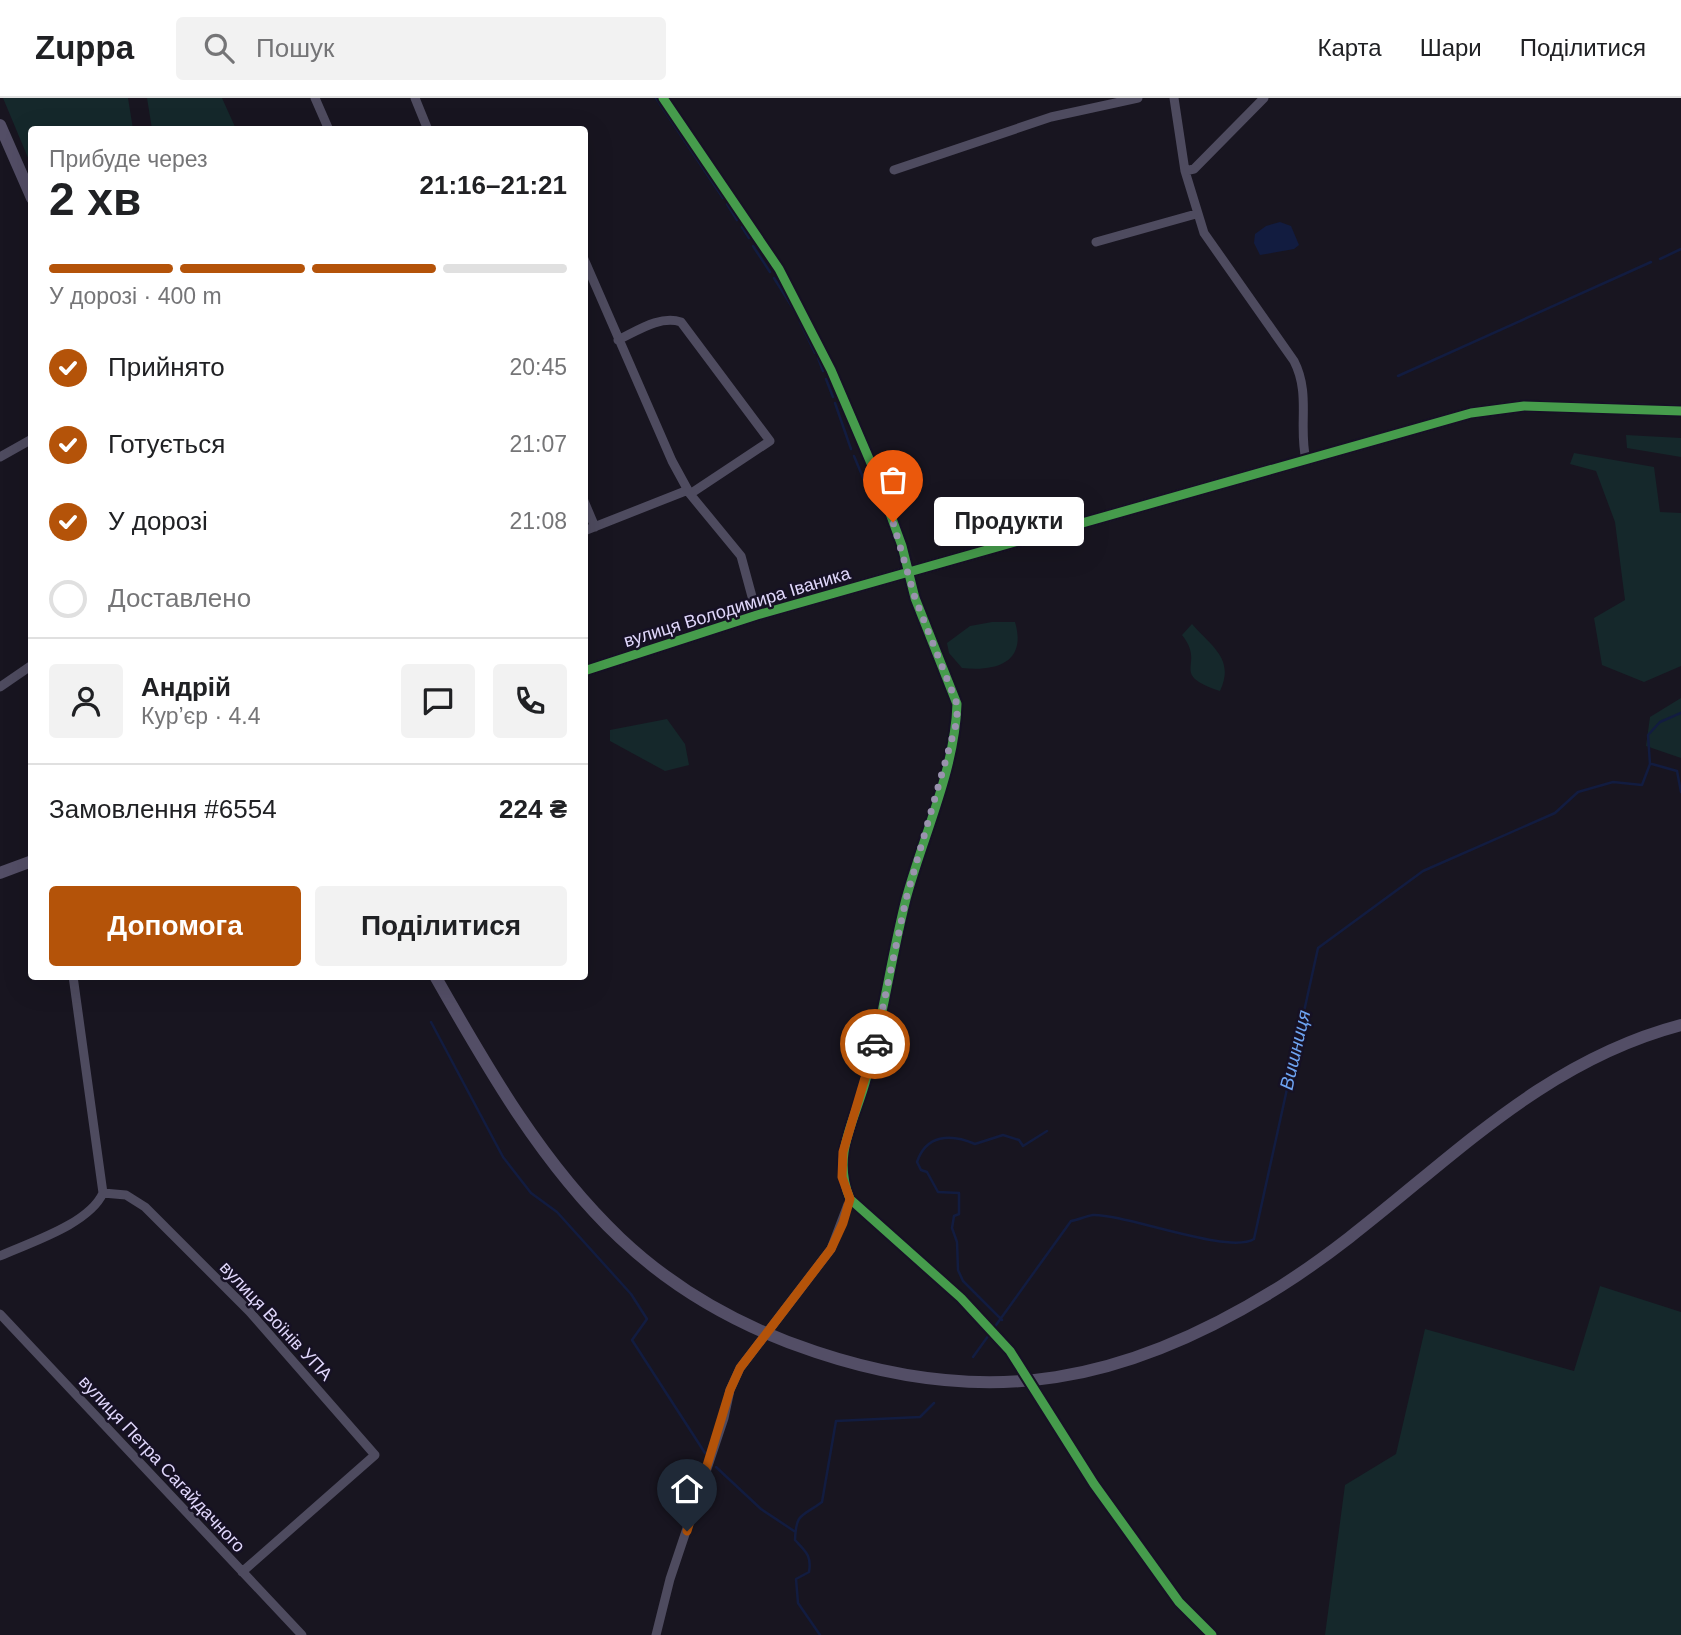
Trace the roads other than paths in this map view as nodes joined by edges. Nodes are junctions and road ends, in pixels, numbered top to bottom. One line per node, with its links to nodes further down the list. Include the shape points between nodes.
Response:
1 (315, 98): 8 (street)
2 (415, 98): 9 (street)
3 (663, 98): 25 (street, via 759,238 804,316 876,475)
4 (1138, 98): 10 (street, via 1051,117)
5 (1174, 98): 11 (street)
6 (1264, 98): 11 (street)
7 (0, 125): 12 (main road)
8 (327, 126)
9 (426, 126)
10 (894, 170)
11 (1189, 170): 13 (street)
12 (28, 189)
13 (1196, 214): 14 (street); 20 (street, via 1219,259 1298,370 1305,395 1302,439)
14 (1096, 242)
15 (588, 269): 16 (street)
16 (618, 340): 21 (street); 21 (street, via 654,324 673,319 681,322 770,442)
17 (1681, 411): 20 (main road, вулиця Володимира Іваника, via 1558,406 1497,409)
18 (28, 441): 19 (street)
19 (0, 457)
20 (1306, 460): 25 (main road, вулиця Володимира Іваника)
21 (689, 492): 23 (street); 26 (street, via 741,556)
22 (588, 510): 23 (street)
23 (595, 527): 24 (street)
24 (588, 530)
25 (909, 572): 26 (main road, вулиця Володимира Іваника); 36 (street, via 951,685 957,721 906,899 867,1077 843,1152 842,1177)
26 (757, 615): 28 (main road, вулиця Володимира Іваника)
27 (28, 668): 29 (street)
28 (588, 670)
29 (0, 687)
30 (28, 862): 31 (main road)
31 (0, 873)
32 (74, 980): 35 (street)
33 (437, 980): 39 (main road, via 511,1104 590,1207 686,1291)
34 (1681, 1025): 40 (main road, via 1619,1047 1557,1077 1472,1135 1345,1242 1220,1321 1137,1357)
35 (103, 1193): 37 (street, via 94,1209 81,1218); 41 (street, вулиця Воїнів УПА, via 125,1195 145,1207 250,1311 375,1455)
36 (850, 1199): 39 (street, via 831,1249); 40 (street, via 961,1298)
37 (0, 1256)
38 (0, 1314): 41 (street, вулиця Петра Сагайдачного)
39 (765, 1334): 40 (main road, via 842,1361 919,1379 981,1385); 43 (street, via 730,1390)
40 (1029, 1382): 44 (street, via 1101,1495 1179,1602)
41 (242, 1572): 42 (street, вулиця Петра Сагайдачного)
42 (302, 1635)
43 (656, 1635)
44 (1212, 1635)

